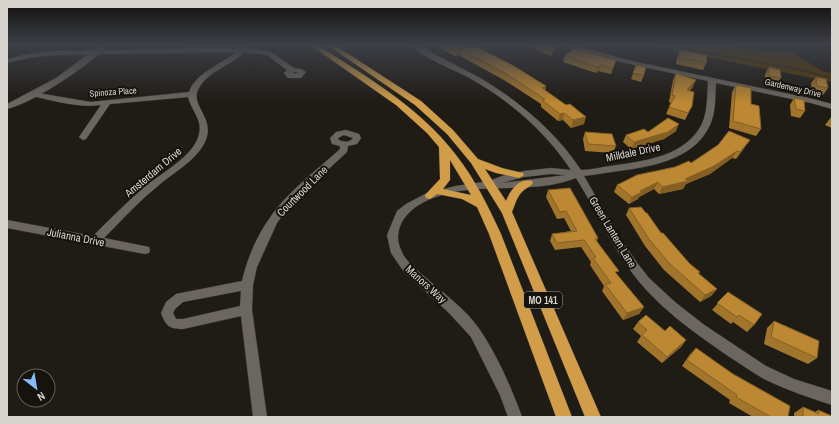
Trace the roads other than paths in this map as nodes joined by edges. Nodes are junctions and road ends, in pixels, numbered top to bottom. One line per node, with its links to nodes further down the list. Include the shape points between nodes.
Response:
1 (81, 64): 10 (street)
2 (223, 64): 11 (street, via 207,76)
3 (284, 64): 8 (street)
4 (340, 64): 17 (highway, MO 141, via 416,117)
5 (359, 64): 18 (highway, MO 141, via 418,103 450,132)
6 (448, 64): 19 (street, Green Lantern Lane, via 524,112 556,143)
7 (638, 64): 9 (street, Gardenway Drive)
8 (292, 70)
9 (712, 80): 14 (street, Gardenway Drive); 19 (street, Milldale Drive, via 707,121 703,131 691,144 667,157 650,162)
10 (35, 94): 12 (street, Spinoza Place, via 80,103); 13 (street)
11 (192, 94): 12 (street, Spinoza Place); 28 (street, Amsterdam Drive, via 193,103 203,118 205,127 204,137 198,147 136,200)
12 (106, 104): 15 (street)
13 (7, 107)
14 (832, 107)
15 (83, 137)
16 (344, 145): 30 (street, Courtwood Lane, via 344,150 287,203 273,220 251,267)
17 (444, 146): 23 (highway, MO 141); 24 (highway, via 446,174)
18 (475, 161): 20 (highway); 22 (highway, MO 141)
19 (579, 174): 20 (street, Milldale Drive, via 558,171); 21 (street, Milldale Drive, via 564,179); 32 (street, Green Lantern Lane, via 623,251 654,292 696,327 771,376)
20 (519, 175): 22 (street, Milldale Drive)
21 (528, 183): 22 (street, Milldale Drive, via 504,186); 26 (highway, via 514,192)
22 (490, 184): 23 (street, Manors Way); 26 (highway, MO 141)
23 (472, 186): 24 (street, Manors Way); 25 (highway, MO 141)
24 (436, 194): 25 (highway, via 464,196); 34 (street, Manors Way, via 409,206 401,214 392,235 396,253 408,269 452,308 475,333 506,392)
25 (482, 205): 35 (highway, MO 141)
26 (506, 212): 36 (highway, MO 141)
27 (7, 224): 28 (street, Julianna Drive)
28 (96, 240): 29 (street, Julianna Drive)
29 (145, 250)
30 (247, 285): 31 (street, Courtwood Lane); 31 (street, via 180,298 170,306 167,313 174,324 183,324)
31 (246, 310): 33 (street, Courtwood Lane)
32 (832, 398)
33 (260, 417)
34 (513, 417)
35 (564, 417)
36 (593, 417)

